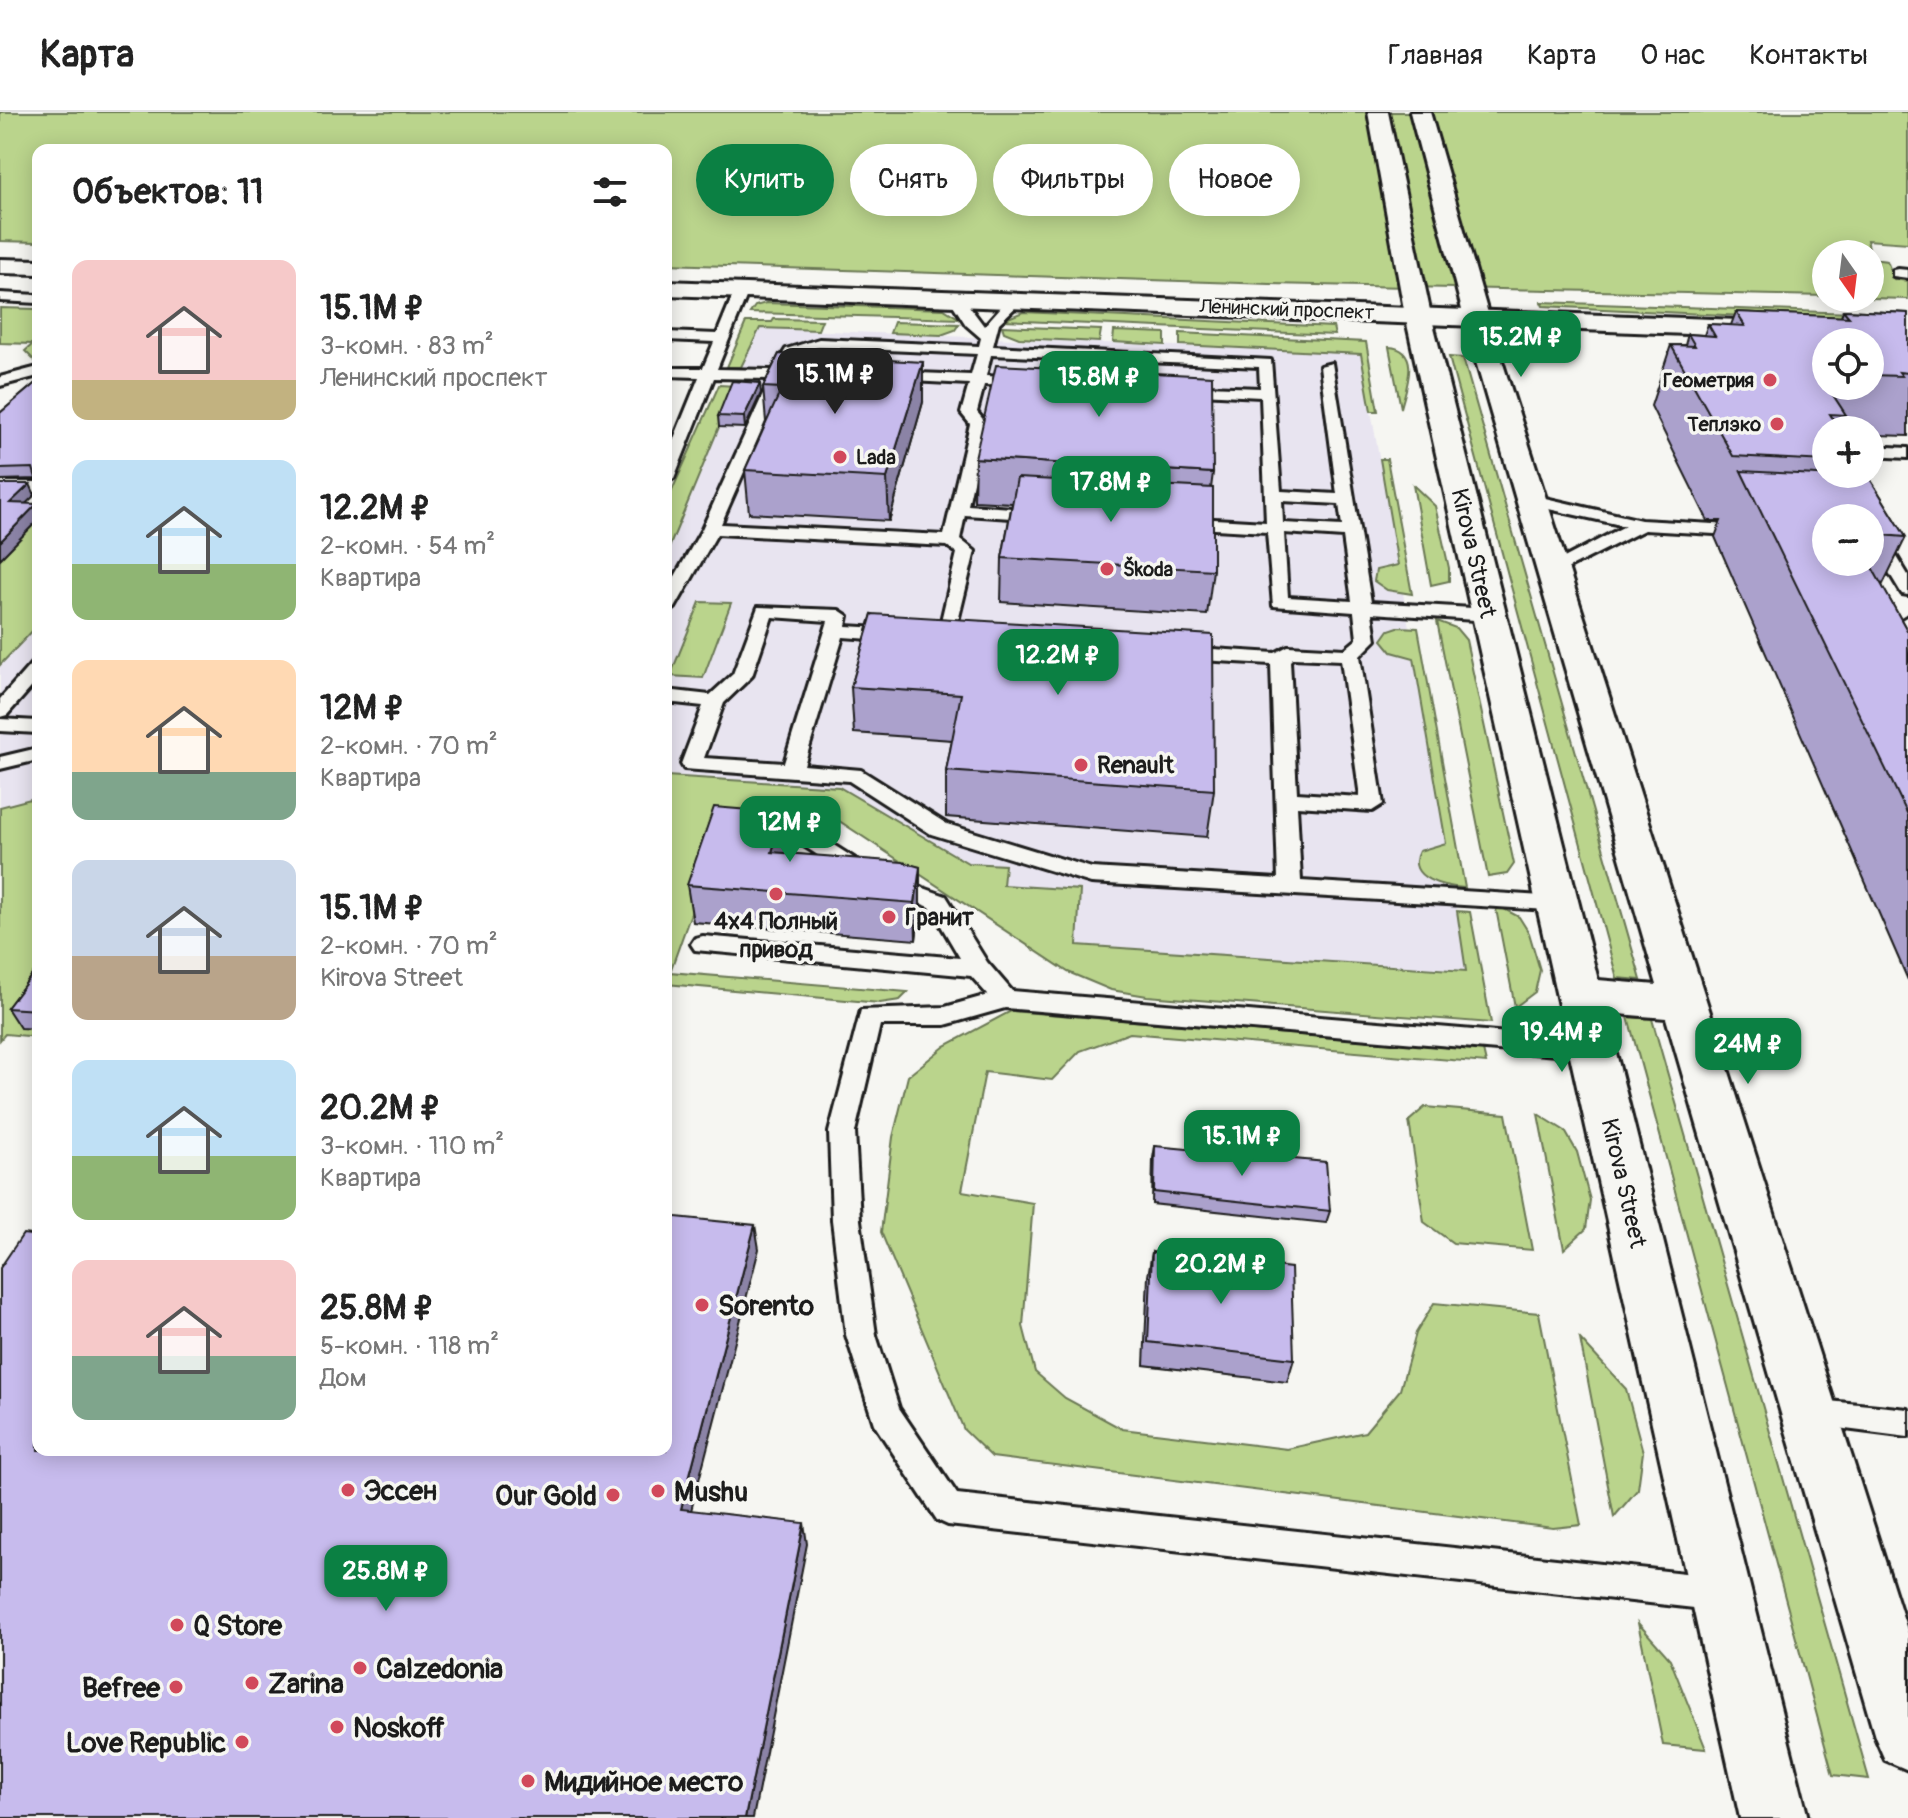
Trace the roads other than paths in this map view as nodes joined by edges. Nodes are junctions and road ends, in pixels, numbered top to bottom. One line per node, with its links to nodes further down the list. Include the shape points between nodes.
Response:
1 (1378, 112): 11 (main road, Kirova Street)
2 (1420, 112): 12 (main road)
3 (0, 266): 4 (main road)
4 (32, 267)
5 (672, 288): 6 (main road, Ленинский проспект)
6 (742, 290): 8 (main road, Ленинский проспект); 16 (lane)
7 (0, 297): 9 (lane)
8 (955, 297): 10 (main road, Ленинский проспект); 15 (lane)
9 (32, 299)
10 (1015, 300): 11 (main road, Ленинский проспект); 15 (lane, via 992,322)
11 (1418, 315): 12 (main road, Ленинский проспект); 52 (main road, Kirova Street)
12 (1476, 317): 13 (main road, Ленинский проспект); 37 (main road)
13 (1794, 329)
14 (672, 337): 16 (lane)
15 (986, 344): 24 (lane, via 807,344 790,349); 25 (lane); 29 (lane, via 1266,363)
16 (720, 346): 17 (lane); 21 (lane)
17 (672, 350)
18 (1327, 366): 36 (lane)
19 (672, 372): 21 (lane)
20 (32, 373): 26 (lane)
21 (711, 373): 24 (lane); 32 (lane)
22 (814, 374): 24 (lane)
23 (872, 375): 25 (lane)
24 (777, 377): 43 (lane, via 770,405 759,415)
25 (977, 380): 27 (lane); 38 (lane, via 969,413 978,423)
26 (0, 382)
27 (1038, 383)
28 (1161, 389): 29 (lane)
29 (1268, 393): 35 (lane)
30 (1884, 452): 31 (lane)
31 (1908, 453)
32 (672, 464)
33 (0, 487): 34 (lane)
34 (32, 487)
35 (1273, 495): 36 (lane); 42 (lane)
36 (1347, 500): 45 (lane)
37 (1532, 500): 41 (lane); 48 (main road)
38 (958, 510): 39 (lane); 46 (lane)
39 (1067, 516)
40 (1161, 521): 42 (lane)
41 (1641, 525): 44 (lane); 48 (lane)
42 (1275, 528): 45 (lane); 51 (lane, via 1279,602)
43 (711, 529): 46 (lane); 50 (lane)
44 (1765, 531)
45 (1352, 532): 51 (lane)
46 (951, 541): 54 (lane, via 966,551 938,638)
47 (1884, 547): 49 (lane)
48 (1553, 571): 76 (main road)
49 (1908, 590)
50 (672, 597)
51 (1363, 608): 52 (lane); 56 (lane, via 1367,640)
52 (1489, 615): 71 (main road, Kirova Street)
53 (1908, 622): 57 (lane, via 1894,630)
54 (835, 631): 61 (lane, via 839,616 765,611 742,676); 67 (lane)
55 (1158, 651): 58 (lane)
56 (1350, 655): 58 (lane, via 1295,652); 68 (lane, via 1372,804)
57 (1908, 655)
58 (1280, 659): 68 (lane)
59 (32, 680): 62 (lane)
60 (672, 697): 61 (lane)
61 (715, 701): 67 (lane, via 691,764)
62 (0, 711)
63 (0, 725): 64 (lane)
64 (32, 727)
65 (32, 755): 66 (lane)
66 (0, 763)
67 (792, 770): 70 (lane, via 854,775 939,829 1091,875)
68 (1286, 799): 70 (lane)
69 (743, 829): 73 (lane, via 805,837 865,875 930,896 944,908)
70 (1290, 887): 71 (lane)
71 (1558, 905): 74 (main road, Kirova Street)
72 (703, 944): 73 (lane)
73 (978, 968): 75 (lane)
74 (1579, 995): 76 (main road); 77 (main road, Kirova Street)
75 (1005, 999): 77 (lane); 80 (lane, via 945,1016 870,1016 842,1132 846,1220 861,1335 885,1414 948,1509)
76 (1685, 1003): 78 (main road)
77 (1592, 1049): 80 (main road, Kirova Street)
78 (1809, 1413): 79 (lane); 81 (main road)
79 (1908, 1423)
80 (1721, 1594): 82 (main road, Kirova Street)
81 (1908, 1737)
82 (1774, 1818)

